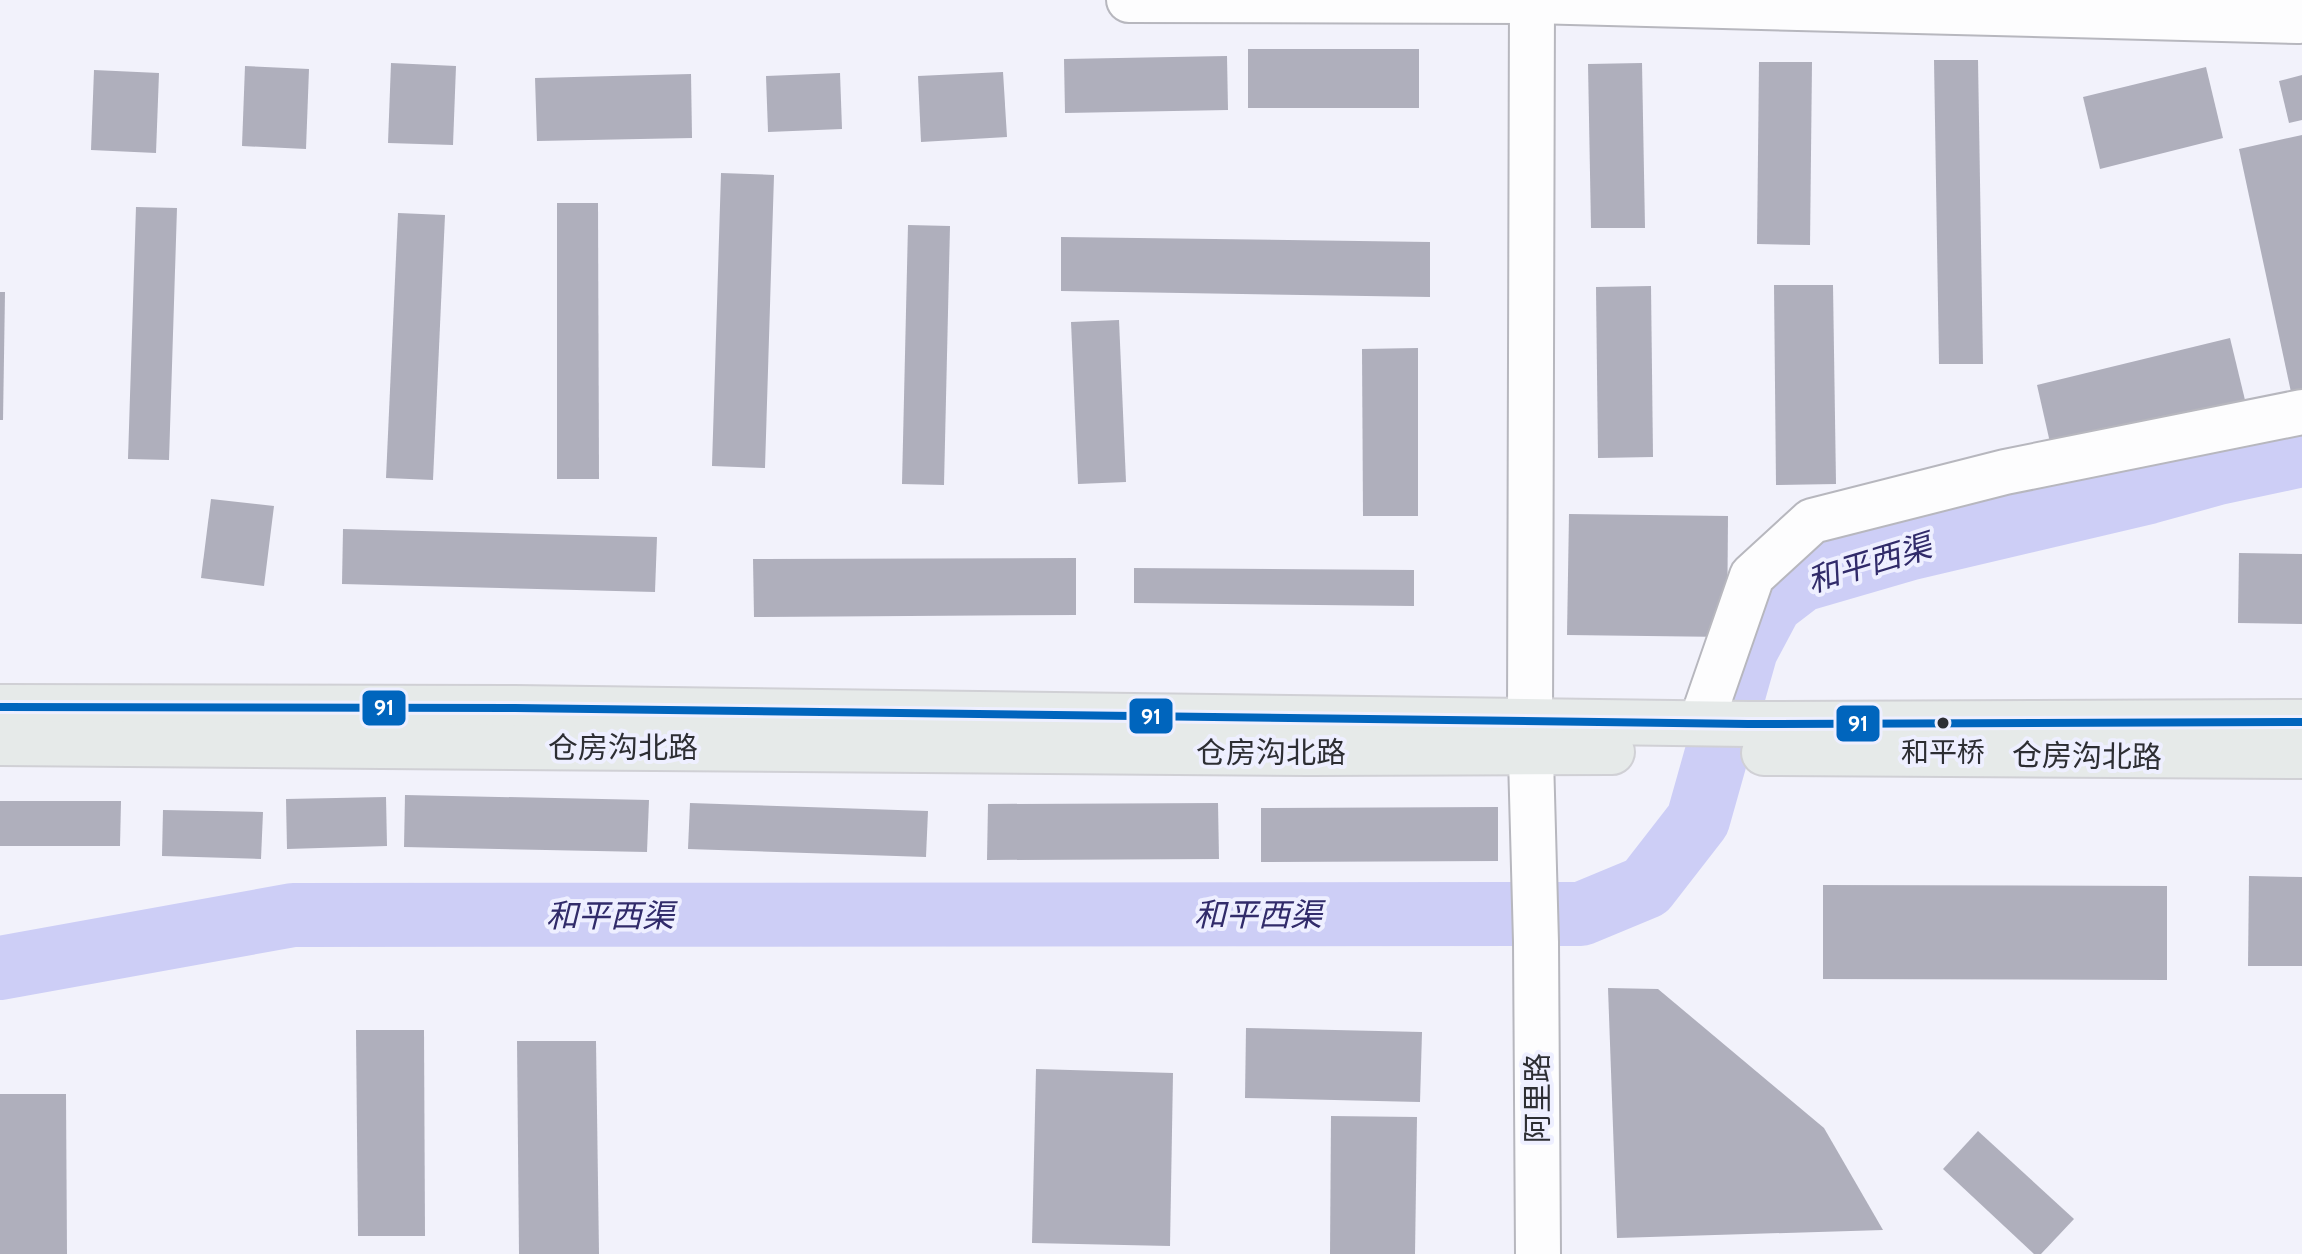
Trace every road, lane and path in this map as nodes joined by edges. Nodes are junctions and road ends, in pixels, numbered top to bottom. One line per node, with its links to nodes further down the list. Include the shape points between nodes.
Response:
1 (1129, 0): 2 (street)
2 (1532, 0): 3 (street); 8 (street, 阿里路)
3 (2298, 21)
4 (2302, 412): 7 (street, via 2005,472 1812,521 1752,576)
5 (0, 707): 8 (main road, 仓房沟北路, via 515,708)
6 (2302, 722): 7 (main road, 仓房沟北路)
7 (1719, 735): 8 (main road, 仓房沟北路); 10 (main road, 仓房沟北路)
8 (1530, 737): 9 (main road, 仓房沟北路); 11 (street, 阿里路)
9 (0, 743)
10 (2302, 756)
11 (1538, 1254)

